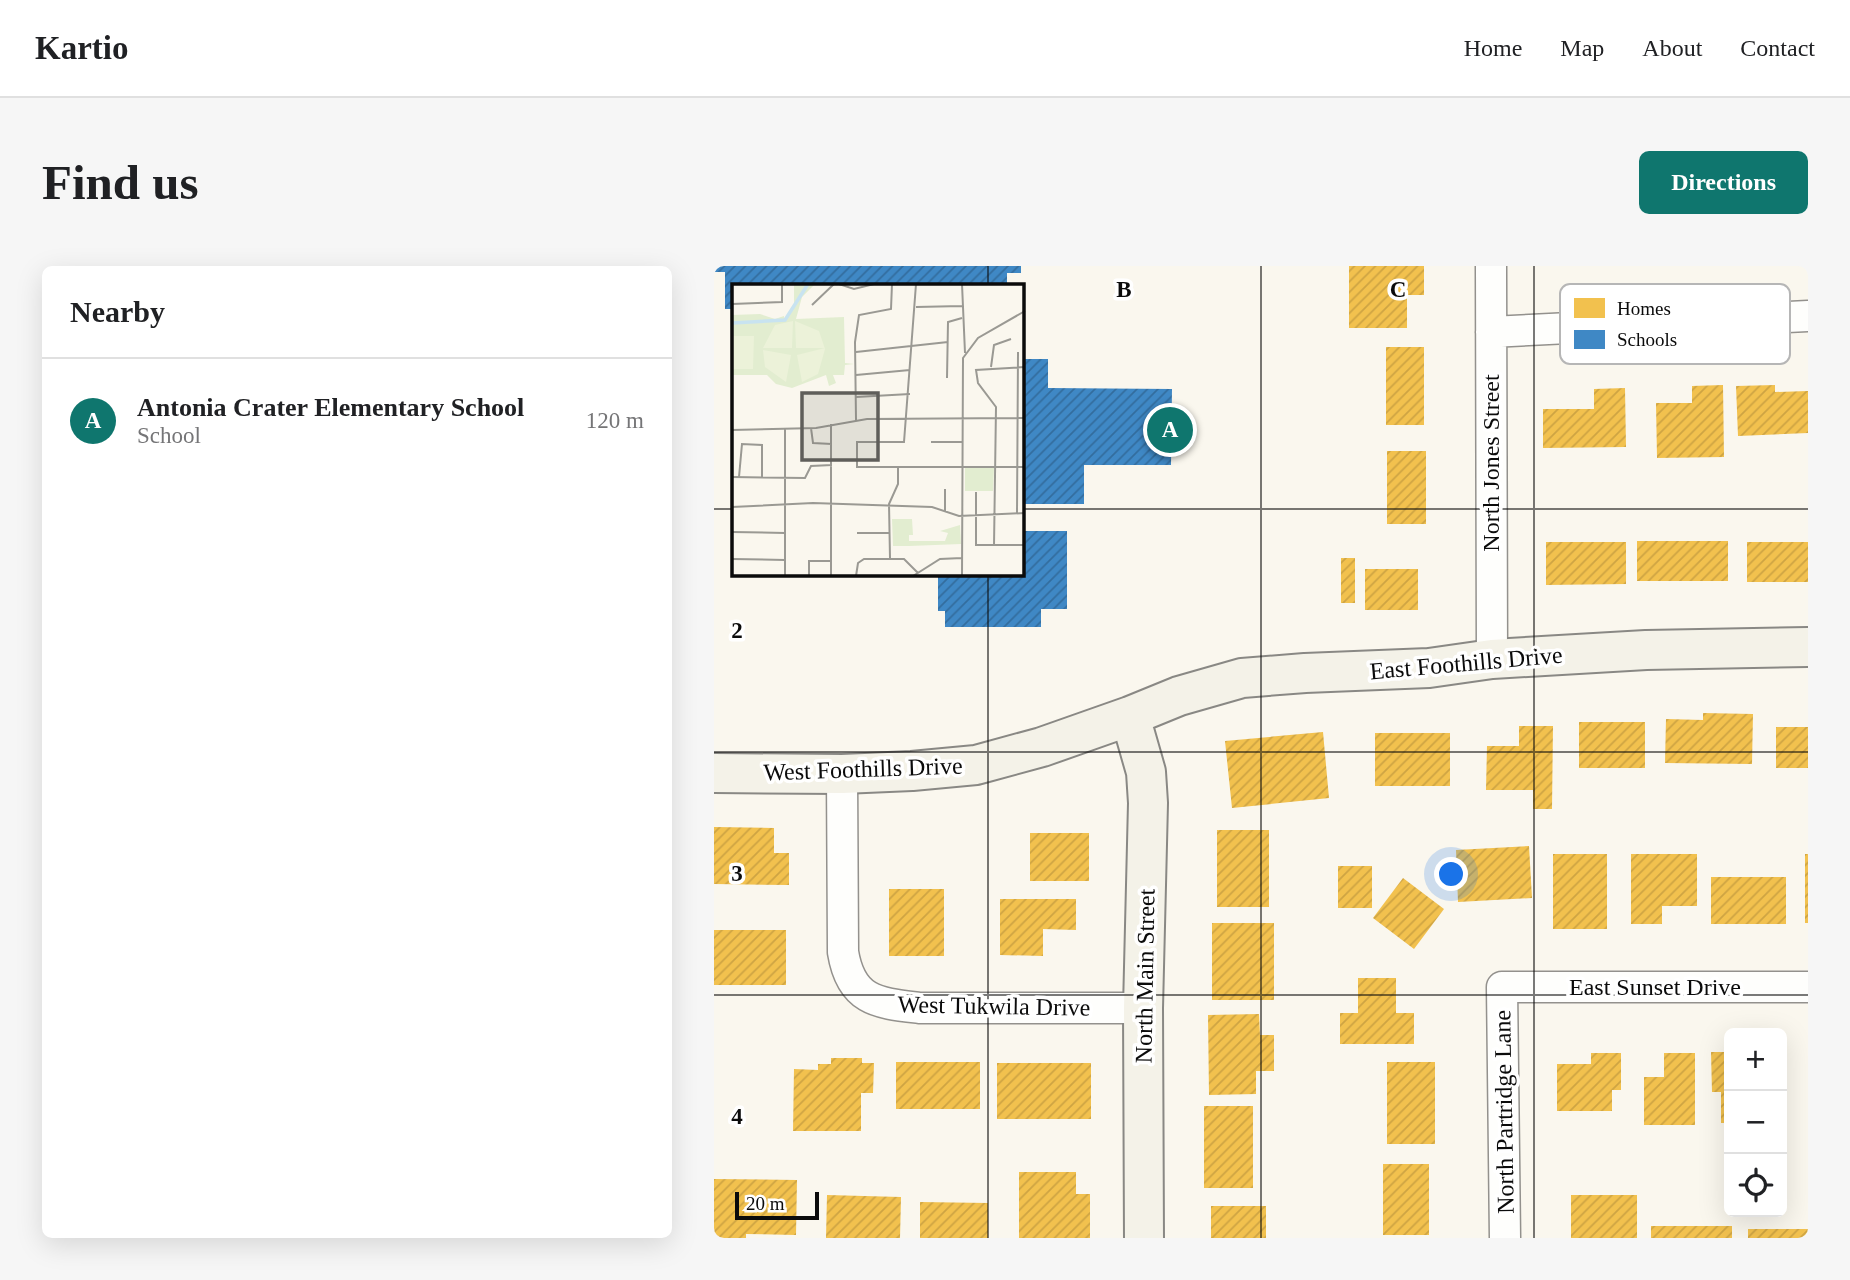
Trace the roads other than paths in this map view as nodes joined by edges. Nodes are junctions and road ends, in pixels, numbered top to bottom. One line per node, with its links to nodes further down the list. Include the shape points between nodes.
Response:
1 (1490, 266): 5 (street, North Jones Street)
2 (1808, 316): 3 (street)
3 (1790, 317)
4 (1560, 328): 5 (street)
5 (1490, 332): 7 (street, North Jones Street)
6 (1808, 647): 7 (street, East Foothills Drive)
7 (1492, 659): 8 (street, East Foothills Drive, via 1429,668 1242,678)
8 (1130, 716): 10 (street, West Foothills Drive, via 976,765); 13 (street, North Main Street, via 1146,772 1148,803)
9 (714, 773): 10 (street, West Foothills Drive)
10 (842, 774): 13 (street, West Tukwila Drive, via 843,952 846,971 866,997 920,1008)
11 (1503, 987): 12 (street, East Sunset Drive); 15 (street, North Partridge Lane)
12 (1808, 987)
13 (1143, 1008): 14 (street, North Main Street)
14 (1144, 1238)
15 (1505, 1238)

